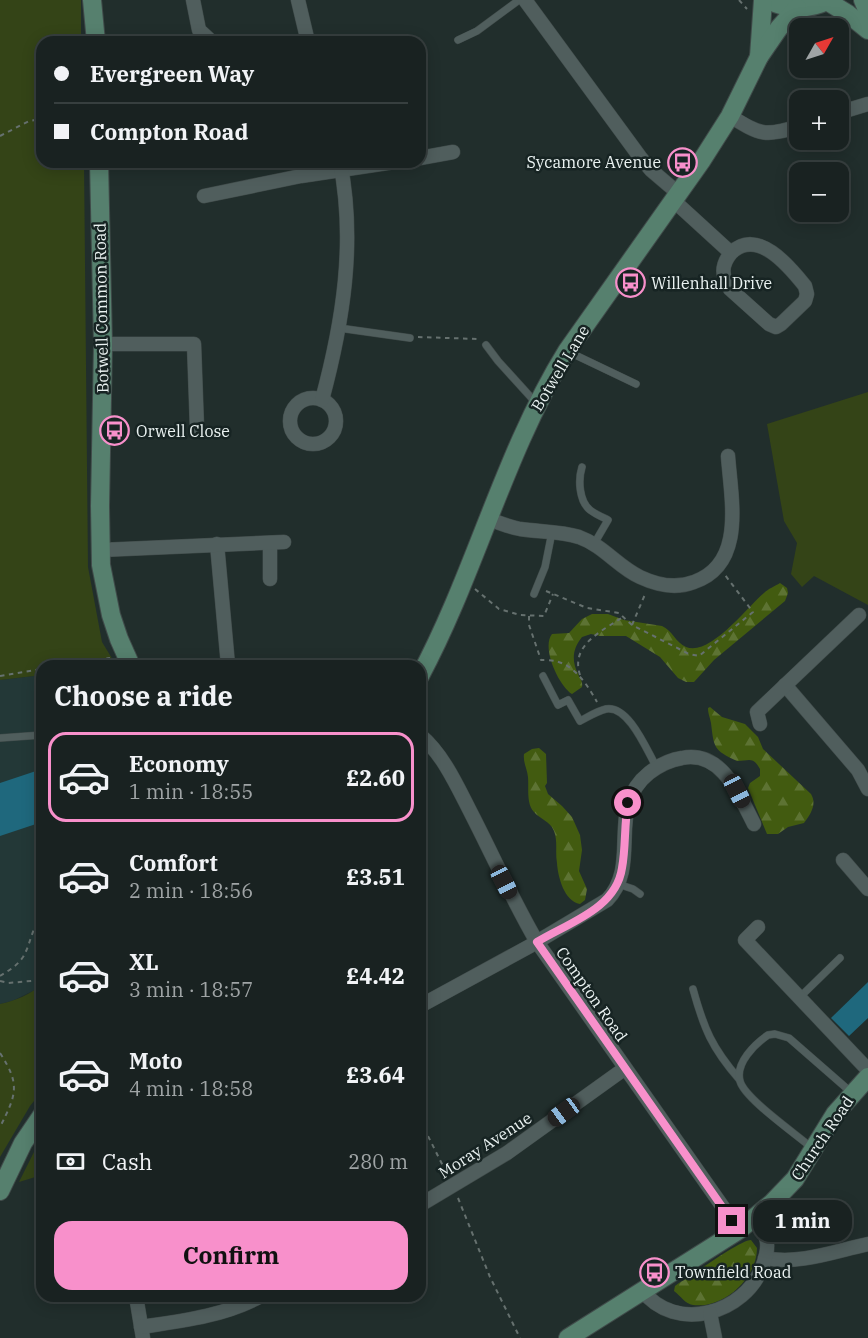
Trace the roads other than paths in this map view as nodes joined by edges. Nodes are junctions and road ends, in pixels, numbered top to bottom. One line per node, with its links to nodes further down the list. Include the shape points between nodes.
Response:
1 (92, 0): 13 (street)
2 (193, 0): 14 (street, via 199,30)
3 (298, 0): 15 (street)
4 (519, 0): 16 (lane)
5 (525, 0): 28 (street, via 640,157)
6 (763, 0): 17 (street, Botwell Lane)
7 (768, 0): 10 (street)
8 (863, 0): 11 (street)
9 (828, 1): 10 (street); 12 (street)
10 (797, 8): 17 (street, Botwell Lane)
11 (868, 12)
12 (868, 30)
13 (95, 36)
14 (206, 36)
15 (307, 36)
16 (458, 40)
17 (759, 57): 20 (street, Botwell Lane)
18 (868, 104): 19 (street)
19 (849, 110)
20 (730, 116): 21 (street, via 767,134); 28 (street, Botwell Lane)
21 (789, 129)
22 (453, 152): 23 (street)
23 (426, 157)
24 (99, 168): 32 (street, Botwell Common Road)
25 (331, 168): 27 (street)
26 (340, 168): 30 (street, via 346,266)
27 (204, 196)
28 (676, 196): 29 (street); 34 (street, Botwell Lane)
29 (731, 252): 29 (street, via 747,244 767,249 803,282 807,298 782,324 769,324 725,282 723,266)
30 (339, 328): 31 (lane); 36 (street)
31 (410, 338)
32 (103, 344): 38 (street, via 194,344); 45 (street, Botwell Common Road)
33 (486, 345): 37 (lane)
34 (567, 351): 35 (lane); 37 (street, Botwell Lane)
35 (636, 384)
36 (322, 400)
37 (537, 404): 41 (street, Botwell Lane)
38 (196, 428)
39 (728, 456): 44 (street, via 733,528 718,566 705,577 684,585 651,581 637,576)
40 (582, 467): 44 (lane, via 580,487 588,509 608,520)
41 (489, 519): 42 (street, via 519,529); 51 (street, Botwell Lane)
42 (552, 532): 44 (street); 47 (lane)
43 (217, 544): 45 (street); 46 (street, via 277,542); 50 (street)
44 (594, 544)
45 (100, 550): 49 (street, Botwell Common Road, via 107,599)
46 (270, 579)
47 (536, 590)
48 (859, 615): 53 (street)
49 (128, 659)
50 (228, 660)
51 (426, 665)
52 (543, 676): 58 (lane, via 558,705 568,700 580,721 602,710 613,709 626,716)
53 (785, 685): 54 (street, via 758,712); 59 (street)
54 (760, 724)
55 (36, 735): 56 (lane)
56 (0, 738)
57 (426, 741): 67 (street, Compton Road, via 456,784)
58 (657, 768): 61 (street, via 686,757 710,762 730,779); 63 (street, via 639,782 629,798)
59 (864, 770): 60 (street)
60 (868, 789)
61 (754, 824)
62 (843, 860): 64 (street)
63 (618, 884): 65 (lane); 67 (street, via 603,904)
64 (868, 889)
65 (640, 894)
66 (758, 927): 70 (street, via 745,940)
67 (537, 942): 71 (street); 72 (street, Compton Road)
68 (840, 958): 70 (lane)
69 (693, 989): 75 (lane, via 710,1041)
70 (799, 998): 73 (street)
71 (426, 1003)
72 (624, 1069): 80 (street, Moray Avenue, via 507,1153); 82 (street, Compton Road)
73 (868, 1070)
74 (868, 1077): 76 (street, Church Road)
75 (739, 1079): 76 (lane, via 741,1065 751,1049 775,1034 789,1038); 78 (lane, via 745,1092)
76 (852, 1093): 78 (street, Church Road)
77 (36, 1124): 79 (street)
78 (814, 1149): 81 (street, Church Road, via 789,1186)
79 (0, 1191)
80 (426, 1201)
81 (755, 1217): 82 (street, Church Road); 84 (street, via 766,1238)
82 (739, 1230): 85 (street, Church Road)
83 (868, 1244): 84 (street, via 793,1260)
84 (765, 1258): 88 (street, via 747,1289 727,1306)
85 (642, 1290): 88 (street, via 664,1308); 90 (street, Church Road)
86 (137, 1302): 89 (street)
87 (246, 1302): 89 (street)
88 (710, 1313): 91 (street)
89 (142, 1333)
90 (568, 1338)
91 (715, 1338)

